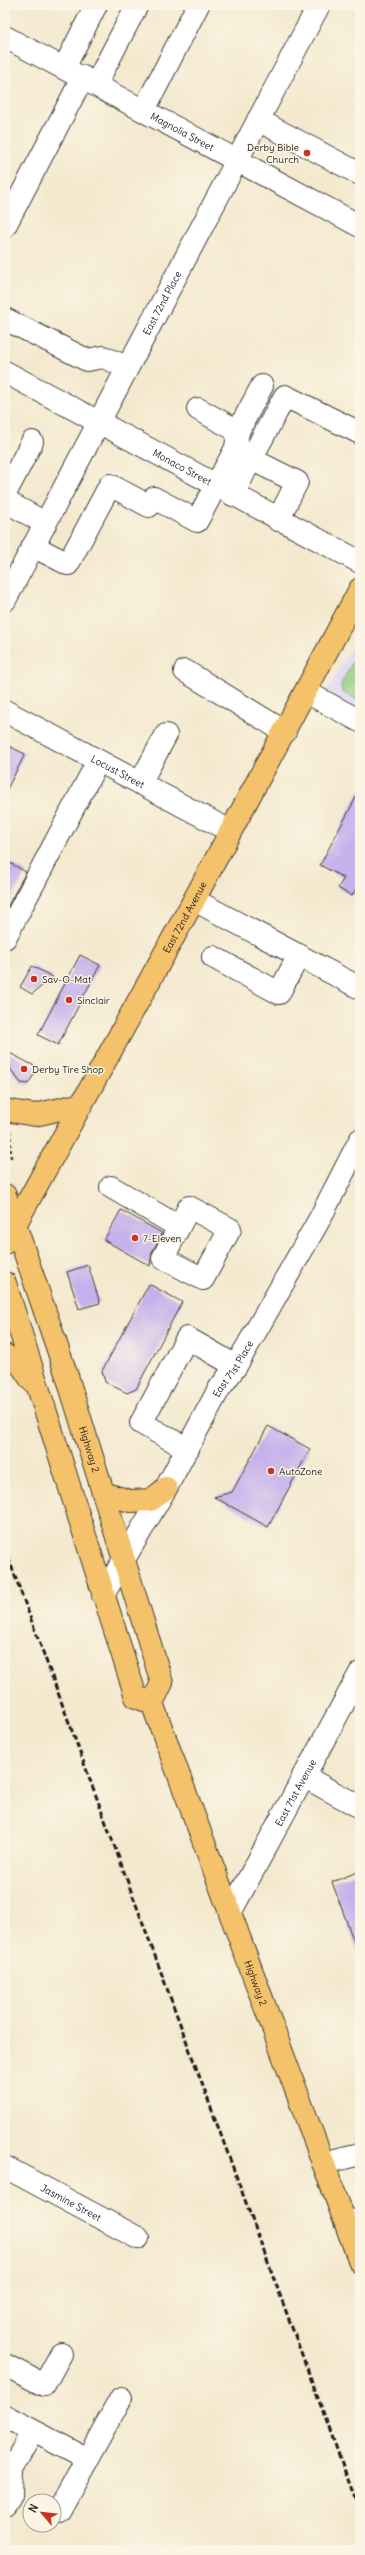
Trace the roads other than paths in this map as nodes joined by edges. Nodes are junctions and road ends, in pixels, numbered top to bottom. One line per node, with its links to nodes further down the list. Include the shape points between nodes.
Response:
1 (96, 5): 6 (street)
2 (137, 5): 6 (street)
3 (198, 5): 7 (street)
4 (319, 5): 8 (street, East 72nd Place)
5 (5, 37): 6 (street, Magnolia Street)
6 (81, 76): 7 (street, Magnolia Street); 11 (street)
7 (144, 110): 9 (street, Magnolia Street)
8 (258, 120): 9 (street, East 72nd Place); 10 (street)
9 (237, 160): 12 (street, Magnolia Street); 14 (street, East 72nd Place)
10 (360, 174)
11 (5, 226)
12 (360, 226)
13 (5, 319): 14 (street, via 86,360 103,357)
14 (127, 367): 18 (street, East 72nd Place)
15 (5, 372): 18 (street, Monaco Street)
16 (262, 386): 19 (street)
17 (198, 409): 19 (street)
18 (98, 422): 23 (street, Monaco Street); 27 (street, East 72nd Place)
19 (238, 431): 23 (street)
20 (360, 433): 22 (street, via 285,396)
21 (32, 442): 24 (street)
22 (251, 459): 23 (street); 26 (street, via 297,482)
23 (224, 491): 26 (street, Monaco Street); 28 (street, via 197,521 154,498 149,506 110,485 68,564)
24 (5, 494)
25 (5, 501): 27 (street)
26 (278, 520): 29 (street, Monaco Street)
27 (45, 523): 28 (street, East 72nd Place)
28 (33, 546): 31 (street, East 72nd Place)
29 (360, 562)
30 (360, 589): 33 (main road, East 72nd Avenue)
31 (5, 600)
32 (185, 671): 36 (street)
33 (306, 692): 35 (street); 36 (main road, East 72nd Avenue)
34 (5, 711): 38 (street, Locust Street)
35 (360, 721)
36 (284, 732): 40 (main road, East 72nd Avenue)
37 (166, 735): 39 (street)
38 (98, 761): 39 (street, Locust Street); 42 (street)
39 (140, 783): 40 (street, Locust Street)
40 (230, 831): 41 (main road, East 72nd Avenue)
41 (194, 900): 43 (street); 46 (main road, East 72nd Avenue)
42 (5, 938)
43 (299, 955): 44 (street, via 279,992); 45 (street)
44 (213, 957)
45 (360, 988)
46 (82, 1104): 47 (main road); 52 (main road, East 72nd Avenue)
47 (7, 1120)
48 (360, 1140): 55 (street, East 71st Place, via 319,1220)
49 (111, 1187): 51 (street)
50 (5, 1195): 52 (main road, Highway 2)
51 (179, 1227)
52 (10, 1234): 59 (main road, Highway 2, via 68,1379)
53 (5, 1283): 56 (main road)
54 (5, 1355): 56 (main road, via 25,1370)
55 (240, 1359): 57 (street, East 71st Place, via 219,1389); 57 (street, via 187,1338 141,1423)
56 (41, 1396): 61 (main road)
57 (188, 1449): 58 (street, East 71st Place)
58 (166, 1488): 59 (main road, via 151,1500 130,1501); 60 (street, East 71st Place)
59 (103, 1493): 60 (main road, Highway 2)
60 (124, 1561): 61 (street, East 71st Place); 63 (main road, Highway 2, via 162,1683)
61 (103, 1594): 63 (main road, via 136,1696)
62 (360, 1673): 64 (street, East 71st Avenue)
63 (152, 1703): 66 (main road, Highway 2)
64 (303, 1776): 65 (street); 66 (street, East 71st Avenue)
65 (360, 1807)
66 (230, 1913): 68 (main road, Highway 2)
67 (360, 2154): 68 (street)
68 (323, 2163): 70 (main road, Highway 2)
69 (5, 2167): 71 (street, Jasmine Street)
70 (353, 2221): 72 (main road, Highway 2)
71 (138, 2238)
72 (360, 2262)
73 (61, 2354): 74 (street, via 44,2385)
74 (5, 2365)
75 (121, 2398): 78 (street)
76 (5, 2416): 77 (street)
77 (33, 2431): 78 (street); 79 (street)
78 (86, 2460): 80 (street)
79 (9, 2466): 81 (street, via 11,2495)
80 (62, 2504)
81 (5, 2506)

